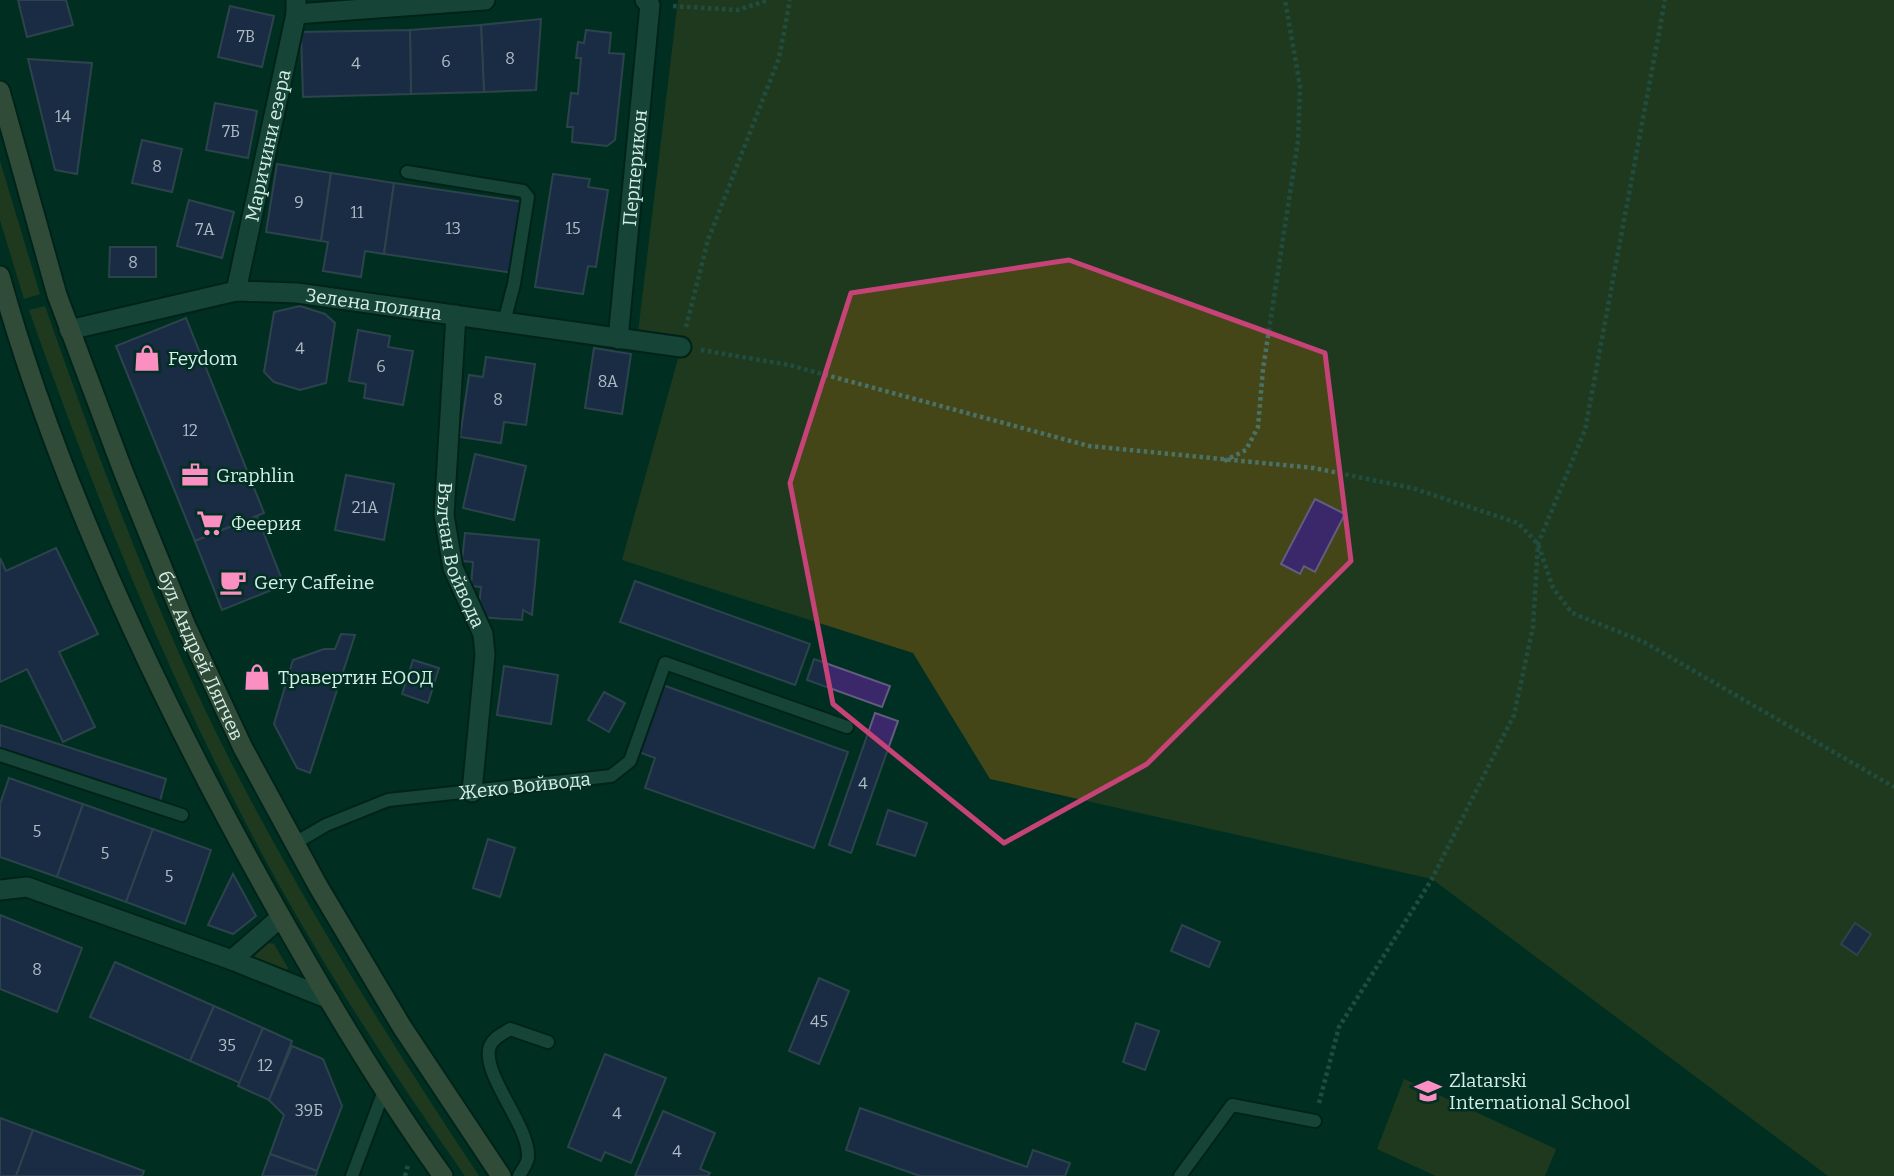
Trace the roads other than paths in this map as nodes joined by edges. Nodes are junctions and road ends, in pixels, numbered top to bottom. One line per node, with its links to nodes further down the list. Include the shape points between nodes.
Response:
1 (485, 0): 3 (street)
2 (648, 3): 11 (street, Перперикон)
3 (296, 7): 7 (street, Маричини езера)
4 (0, 91): 10 (main road, бул. Андрей Ляпчев)
5 (407, 172): 9 (lane, via 523,191 528,197)
6 (1, 281): 19 (main road, via 30,372 117,592 214,797)
7 (236, 291): 8 (street, Зелена поляна, via 297,293); 10 (street, Зелена поляна)
8 (456, 316): 9 (street, Зелена поляна); 15 (street, Вълчан Войвода, via 444,514 453,568 483,634)
9 (504, 322): 11 (street, Зелена поляна)
10 (69, 330): 17 (main road, бул. Андрей Ляпчев, via 186,626 243,748)
11 (618, 338): 12 (street, Зелена поляна)
12 (681, 347)
13 (847, 727): 15 (lane, Жеко Войвода, via 665,663 630,761 611,776)
14 (0, 755): 16 (lane)
15 (472, 792): 17 (lane, Жеко Войвода, via 388,800)
16 (181, 815)
17 (295, 843): 27 (main road, бул. Андрей Ляпчев, via 402,1027)
18 (0, 890): 20 (street, via 27,887)
19 (281, 917): 20 (street); 21 (main road)
20 (232, 960): 21 (street)
21 (329, 999): 23 (main road)
22 (548, 1042): 28 (lane, via 510,1029 489,1048 493,1072 527,1142 529,1160)
23 (385, 1088): 25 (lane); 26 (main road)
24 (1315, 1121): 29 (lane, via 1232,1105)
25 (352, 1176)
26 (443, 1176)
27 (501, 1176)
28 (519, 1176)
29 (1180, 1176)

